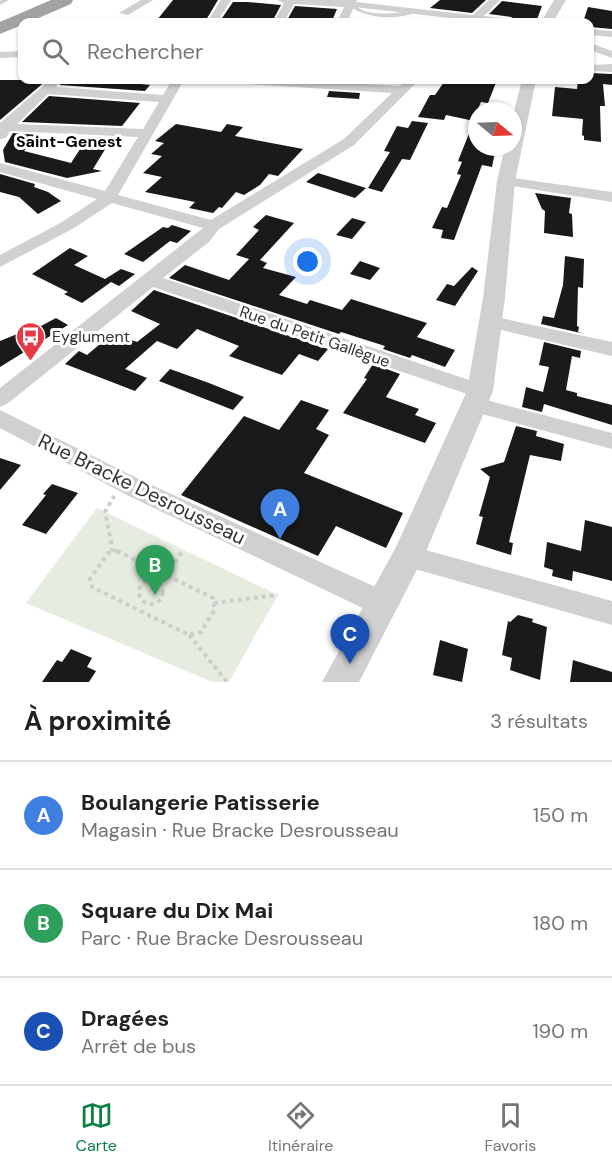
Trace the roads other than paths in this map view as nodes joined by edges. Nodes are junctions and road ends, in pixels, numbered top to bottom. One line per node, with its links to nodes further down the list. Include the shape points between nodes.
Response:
1 (6, 0): 13 (lane)
2 (28, 0): 16 (highway)
3 (40, 0): 16 (highway)
4 (52, 0): 25 (highway)
5 (65, 0): 17 (highway)
6 (148, 0): 15 (street)
7 (226, 0): 18 (street)
8 (282, 0): 9 (street)
9 (291, 0): 12 (street); 19 (street)
10 (429, 0): 14 (street)
11 (495, 0): 23 (street)
12 (350, 2): 14 (street); 20 (street)
13 (0, 3)
14 (416, 11): 21 (street); 22 (street)
15 (124, 13)
16 (0, 17)
17 (22, 18)
18 (215, 18)
19 (281, 18)
20 (344, 18)
21 (408, 18)
22 (461, 18)
23 (476, 18)
24 (18, 20): 25 (highway)
25 (0, 27)
26 (594, 32): 27 (street)
27 (612, 34)
28 (594, 48): 31 (street)
29 (18, 54): 30 (street)
30 (0, 55)
31 (612, 55)
32 (594, 68): 33 (street)
33 (612, 68)
34 (52, 84): 39 (street)
35 (175, 84): 40 (street)
36 (379, 84): 38 (street)
37 (528, 84): 44 (street)
38 (407, 85): 47 (street, via 349,142)
39 (45, 90): 40 (street); 41 (street)
40 (166, 99): 42 (street)
41 (2, 130): 42 (street)
42 (147, 134): 46 (street)
43 (0, 167): 46 (street)
44 (506, 182): 45 (street); 50 (street)
45 (612, 197)
46 (109, 198): 47 (street); 48 (street)
47 (213, 226): 49 (street)
48 (0, 262)
49 (150, 280): 52 (street, Rue du Petit Gallègue); 53 (street)
50 (491, 322): 51 (street); 52 (street)
51 (612, 349)
52 (478, 398): 55 (street, Rue du Petit Gallègue); 56 (street)
53 (0, 399)
54 (0, 418): 57 (street, Rue Bracke Desrousseau, via 122,481)
55 (612, 441)
56 (409, 554): 57 (street); 58 (street)
57 (383, 604): 59 (street); 60 (street)
58 (612, 613)
59 (340, 682)
60 (359, 682)

